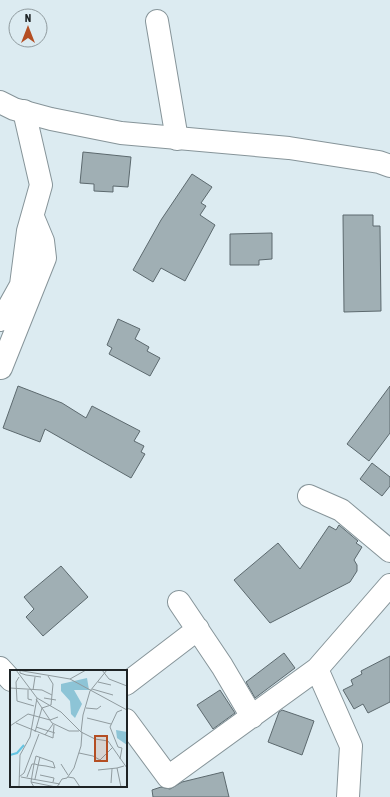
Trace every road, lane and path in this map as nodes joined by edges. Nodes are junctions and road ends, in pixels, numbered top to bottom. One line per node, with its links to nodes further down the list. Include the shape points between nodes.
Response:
1 (157, 20): 4 (street)
2 (0, 102): 3 (street)
3 (24, 111): 4 (street, via 121,133); 6 (street, via 41,185)
4 (177, 139): 5 (street, via 289,148 379,162)
5 (390, 166)
6 (33, 217): 7 (street, via 28,231 20,285); 8 (street, via 43,241 45,258)
7 (0, 320)
8 (1, 368)
9 (309, 496): 10 (street, via 341,510)
10 (390, 551)
11 (390, 585): 15 (street)
12 (179, 602): 13 (street)
13 (198, 629): 17 (street); 18 (street)
14 (0, 668): 16 (street)
15 (317, 669): 18 (street); 20 (street, via 351,746)
16 (10, 679)
17 (127, 683)
18 (252, 717): 19 (street, via 168,777)
19 (127, 721)
20 (348, 797)

